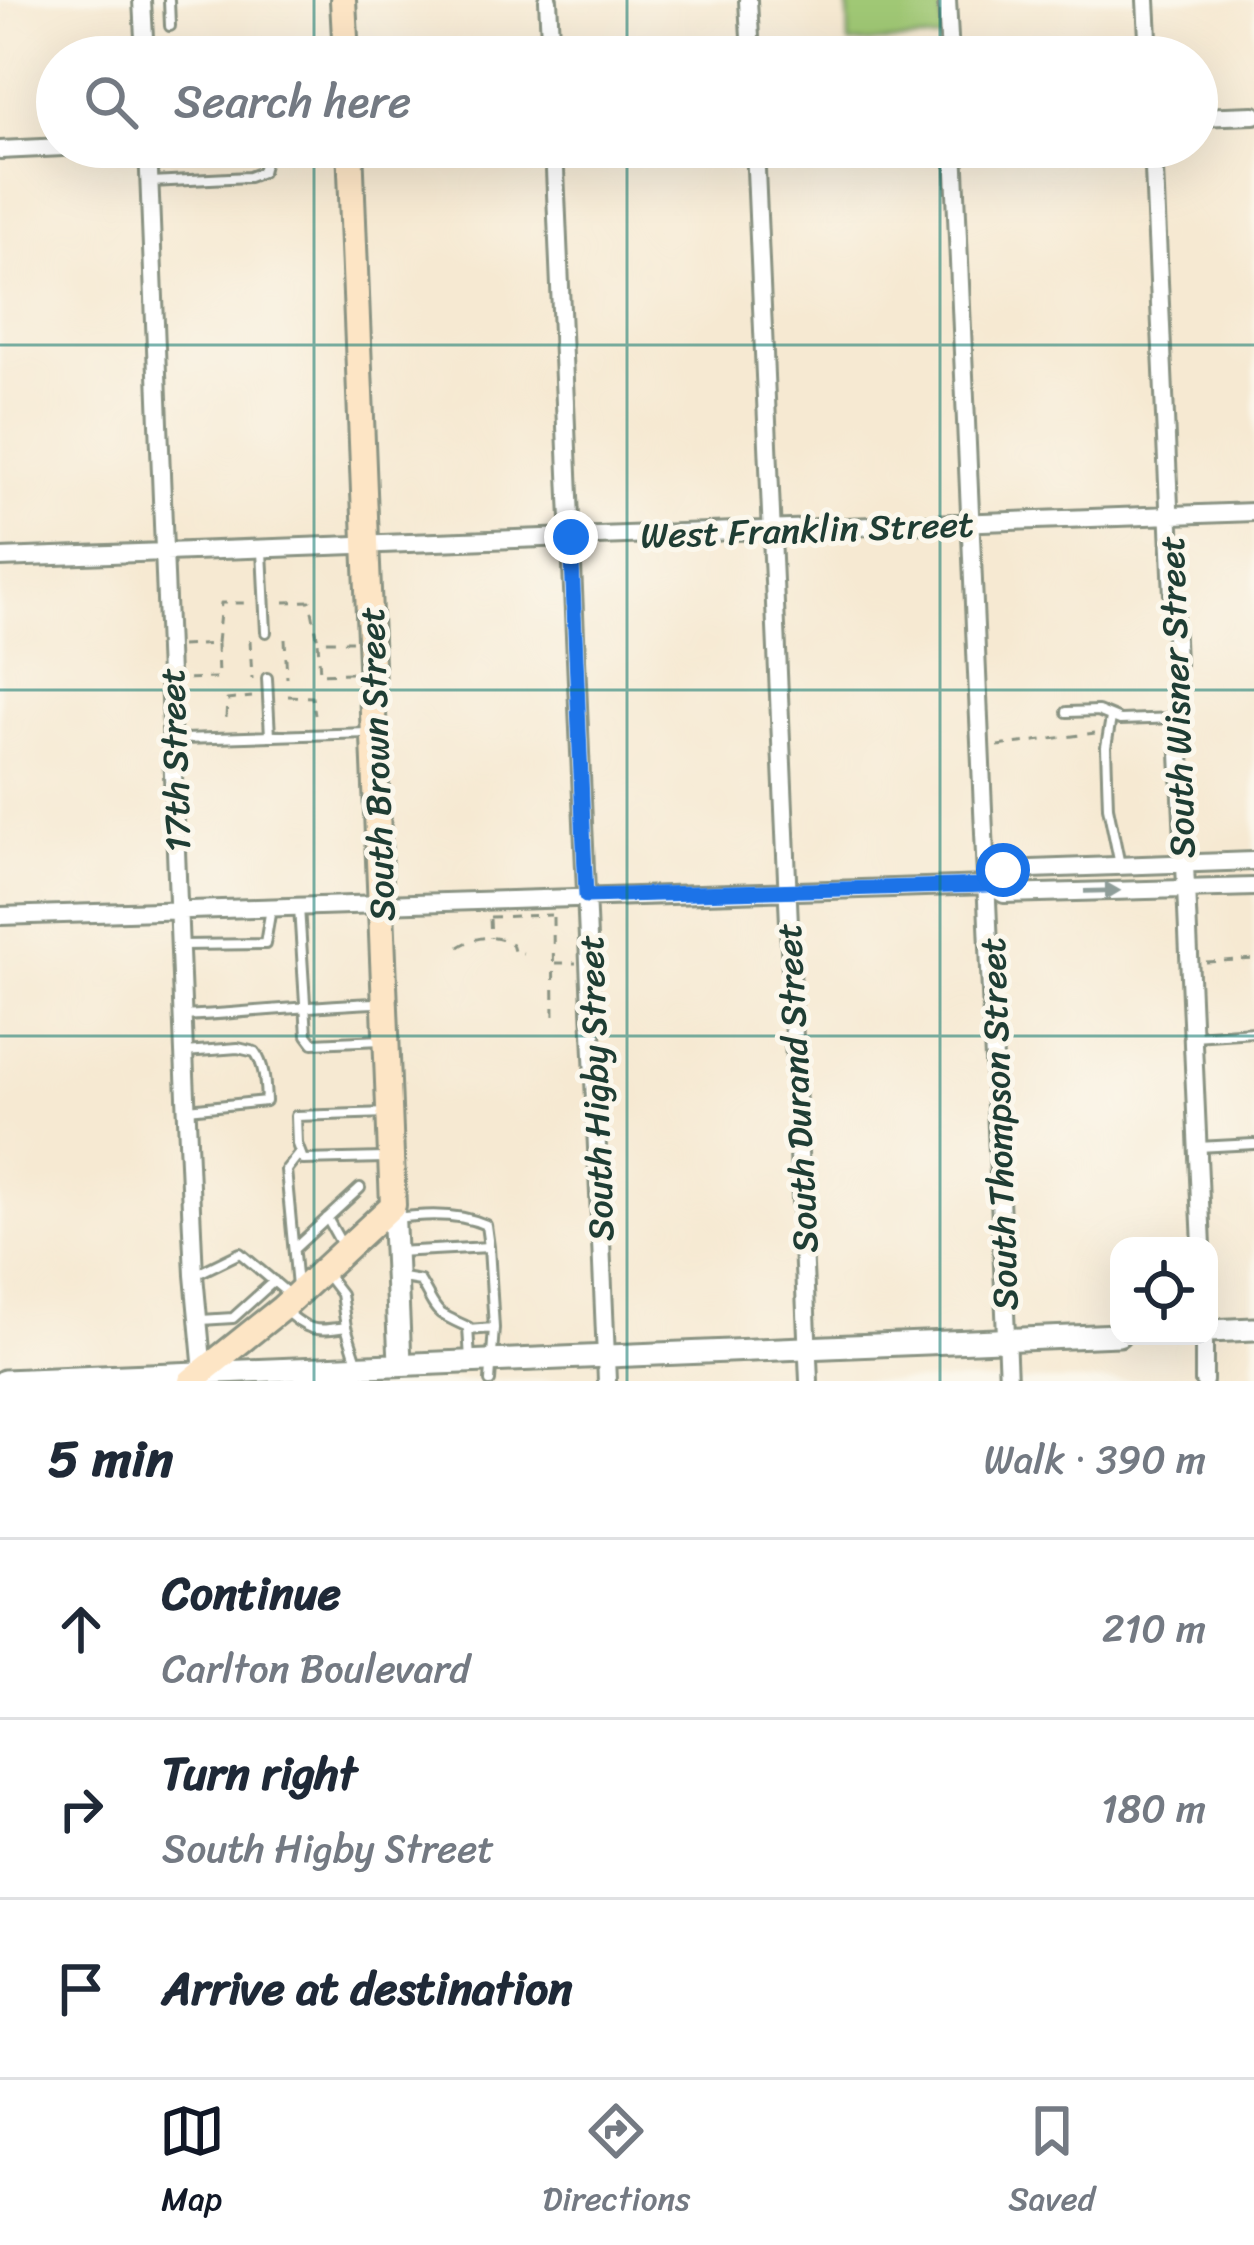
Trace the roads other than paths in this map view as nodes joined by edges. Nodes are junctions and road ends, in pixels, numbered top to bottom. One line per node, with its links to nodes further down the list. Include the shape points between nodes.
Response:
1 (142, 0): 9 (street)
2 (170, 0): 8 (lane)
3 (343, 0): 10 (main road)
4 (548, 0): 11 (street)
5 (748, 0): 12 (street)
6 (947, 0): 13 (street)
7 (1146, 0): 14 (street)
8 (170, 26)
9 (144, 36)
10 (345, 36)
11 (550, 36)
12 (750, 36)
13 (949, 36)
14 (1148, 36)
15 (1254, 115): 16 (street)
16 (1218, 116)
17 (36, 148): 18 (street)
18 (0, 150)
19 (149, 168): 26 (street, 17th Street)
20 (263, 168): 26 (lane, via 249,177)
21 (351, 168): 32 (main road, South Brown Street)
22 (555, 168): 31 (street, South Higby Street)
23 (756, 168): 30 (street, South Durand Street)
24 (955, 168): 29 (street, South Thompson Street)
25 (1154, 168): 28 (street, South Wisner Street)
26 (149, 182): 34 (street, 17th Street)
27 (1254, 512): 28 (street, West Franklin Street)
28 (1169, 515): 29 (street, West Franklin Street); 40 (street, South Wisner Street)
29 (970, 524): 30 (street, West Franklin Street); 47 (street, South Thompson Street)
30 (771, 530): 31 (street, West Franklin Street); 49 (street, South Durand Street)
31 (571, 537): 32 (street, West Franklin Street); 51 (street, South Higby Street)
32 (368, 548): 33 (street, West Franklin Street); 41 (main road, South Brown Street)
33 (262, 551): 34 (street, West Franklin Street); 36 (lane)
34 (166, 554): 35 (street, West Franklin Street); 42 (street, 17th Street)
35 (0, 558)
36 (266, 632)
37 (267, 678): 43 (lane)
38 (1066, 712): 39 (lane)
39 (1111, 718): 40 (lane); 46 (lane, via 1108,808)
40 (1179, 718): 45 (street, South Wisner Street)
41 (375, 733): 43 (lane); 52 (main road, South Brown Street)
42 (172, 735): 43 (lane); 55 (street, 17th Street)
43 (270, 736)
44 (1254, 861): 45 (street)
45 (1183, 863): 46 (street); 50 (street, South Wisner Street)
46 (1120, 865): 47 (street, via 1003,870)
47 (988, 885): 49 (street); 50 (street, one-way to 50, via 1004,894); 90 (street, South Thompson Street)
48 (1254, 887): 50 (street)
49 (787, 889): 51 (street); 92 (street, South Durand Street)
50 (1184, 889): 62 (street, South Wisner Street)
51 (586, 896): 52 (street); 93 (street, South Higby Street)
52 (381, 904): 54 (street); 58 (main road, South Brown Street)
53 (271, 906): 54 (street); 55 (street); 57 (lane, via 265,944)
54 (299, 906): 59 (lane)
55 (179, 908): 56 (street); 57 (street, 17th Street)
56 (0, 916)
57 (181, 945): 60 (street, 17th Street)
58 (386, 1003): 59 (lane); 63 (main road, South Brown Street)
59 (304, 1005): 60 (lane); 63 (lane, via 313,1042)
60 (182, 1016): 64 (street, 17th Street)
61 (1254, 1032): 62 (lane)
62 (1191, 1036): 68 (street, South Wisner Street)
63 (387, 1040): 66 (main road, South Brown Street)
64 (184, 1052): 65 (street, 17th Street); 65 (lane, via 256,1052 266,1101)
65 (187, 1109): 80 (street, 17th Street)
66 (389, 1113): 69 (lane, via 296,1117); 70 (main road, South Brown Street)
67 (1254, 1144): 68 (lane)
68 (1197, 1147): 74 (street, South Wisner Street)
69 (298, 1155): 70 (lane, via 316,1163); 76 (lane, via 286,1170)
70 (391, 1158): 72 (main road, South Brown Street)
71 (360, 1188): 73 (lane)
72 (393, 1212): 75 (lane, via 476,1220 489,1230); 77 (main road); 78 (street, South Brown Street)
73 (327, 1219): 76 (lane); 77 (lane)
74 (1202, 1237)
75 (489, 1247): 78 (lane); 85 (lane)
76 (294, 1249): 82 (lane)
77 (346, 1251): 79 (main road)
78 (395, 1252): 81 (street, South Brown Street)
79 (323, 1271): 82 (main road); 84 (lane, via 341,1292)
80 (194, 1275): 82 (lane, via 240,1253); 83 (street, 17th Street)
81 (396, 1277): 87 (lane, via 420,1281 435,1312); 97 (street, South Brown Street)
82 (287, 1295): 83 (lane, via 233,1318); 84 (lane, via 306,1328); 100 (main road)
83 (201, 1320): 100 (street, 17th Street)
84 (346, 1327): 96 (lane)
85 (494, 1328): 87 (lane); 95 (lane)
86 (1254, 1329): 88 (street)
87 (469, 1330): 94 (lane)
88 (1218, 1332)
89 (1110, 1335): 90 (street)
90 (1006, 1339): 92 (street); 104 (street, South Thompson Street)
91 (1206, 1345): 105 (street)
92 (808, 1347): 93 (street); 103 (street, South Durand Street)
93 (606, 1355): 95 (street); 102 (street, South Higby Street)
94 (458, 1367): 95 (street); 97 (street)
95 (492, 1370)
96 (364, 1371): 97 (street); 98 (street)
97 (400, 1372)
98 (303, 1374): 99 (street)
99 (259, 1375): 100 (street)
100 (197, 1377): 101 (street)
101 (4, 1381)
102 (607, 1381)
103 (809, 1381)
104 (1008, 1381)
105 (1204, 1381)

